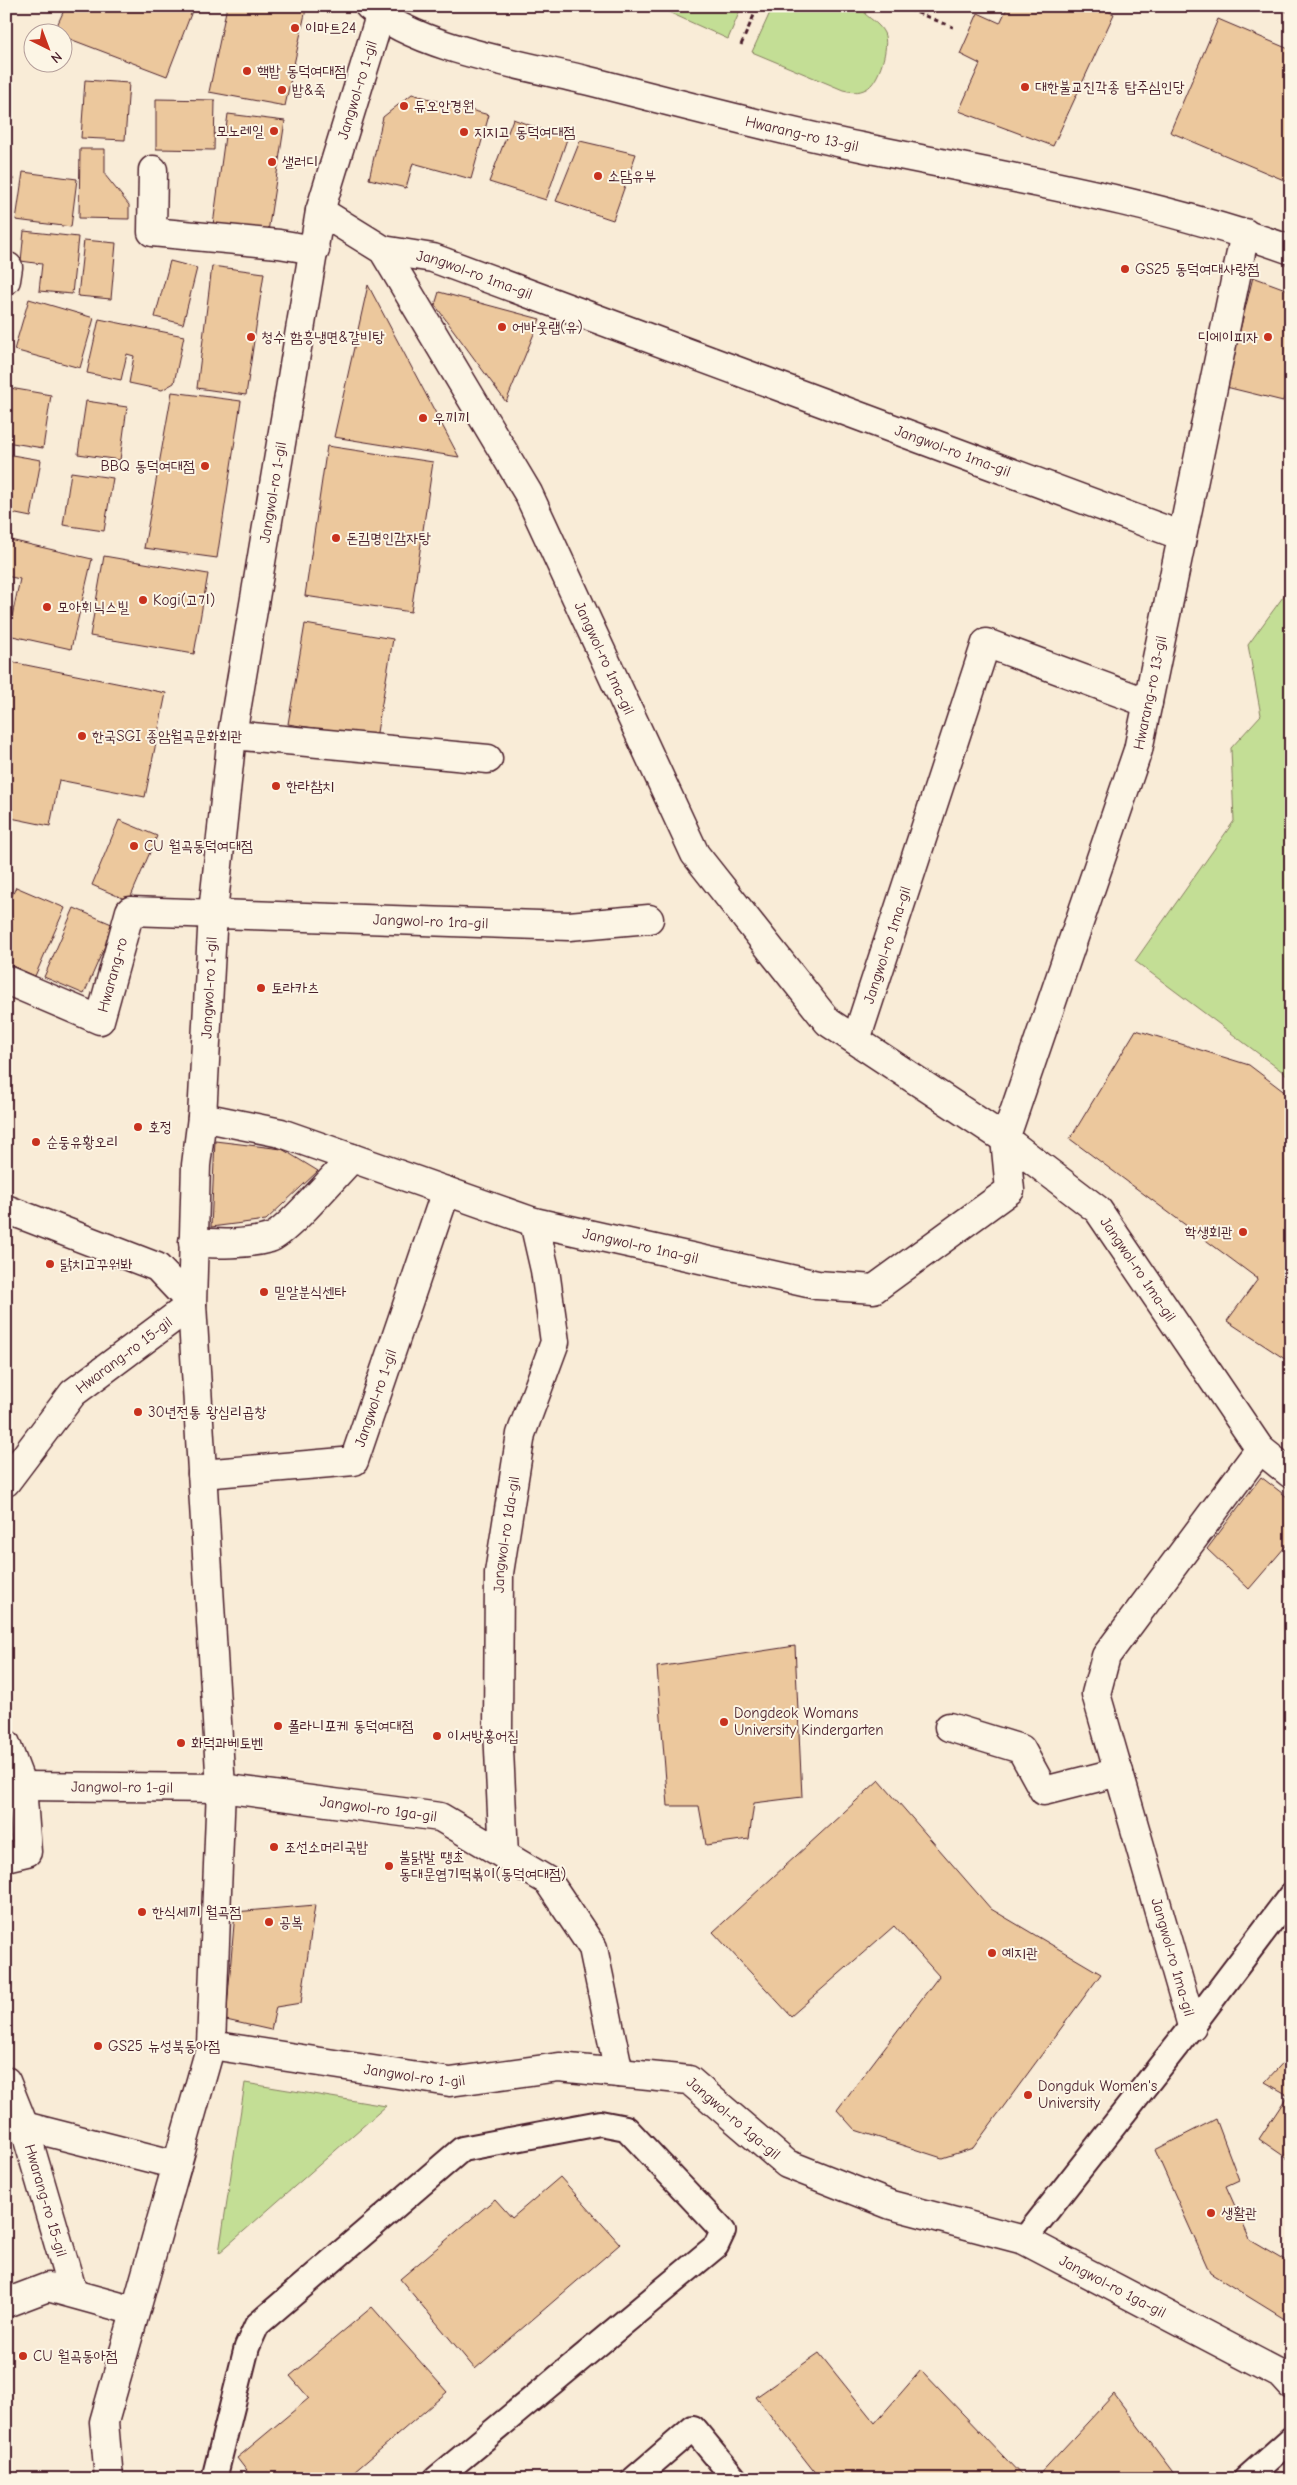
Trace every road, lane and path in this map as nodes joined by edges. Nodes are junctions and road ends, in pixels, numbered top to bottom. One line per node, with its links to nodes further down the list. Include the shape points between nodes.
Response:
1 (758, 6): 5 (path)
2 (900, 6): 4 (path)
3 (378, 10): 7 (street, Jangwol-ro 1-gil); 8 (street, Hwarang-ro 13-gil, via 444,45 812,137 1091,192)
4 (953, 27)
5 (741, 45)
6 (153, 170): 9 (street, via 152,232)
7 (320, 211): 9 (street, Jangwol-ro 1-gil); 10 (street, Jangwol-ro 1ma-gil)
8 (1245, 233): 11 (street, Hwarang-ro 13-gil); 14 (street, Hwarang-ro 13-gil)
9 (314, 250): 16 (street, Jangwol-ro 1-gil)
10 (383, 250): 14 (street, Jangwol-ro 1ma-gil, via 433,258); 21 (street, Jangwol-ro 1ma-gil, via 528,493 694,854 828,1022)
11 (1291, 250)
12 (6, 267): 13 (street)
13 (6, 280)
14 (1182, 536): 15 (street, Hwarang-ro 13-gil)
15 (1148, 703): 21 (street, Jangwol-ro 1ma-gil, via 986,644); 23 (street, Hwarang-ro 13-gil, via 1138,750)
16 (232, 735): 17 (street); 18 (street, Jangwol-ro 1-gil)
17 (488, 759)
18 (213, 912): 19 (street, Jangwol-ro 1ra-gil, via 569,926); 20 (street, Hwarang-ro, via 130,911 100,1020); 22 (street, Jangwol-ro 1-gil)
19 (649, 919)
20 (6, 980)
21 (856, 1040): 23 (street, Jangwol-ro 1ma-gil)
22 (202, 1117): 24 (street, Jangwol-ro 1na-gil, via 281,1133); 28 (street, Jangwol-ro 1-gil, via 196,1165)
23 (1005, 1139): 27 (street, Jangwol-ro 1na-gil, via 1010,1190 874,1289 817,1285); 30 (street, Jangwol-ro 1ma-gil, via 1098,1210)
24 (352, 1158): 25 (street, Jangwol-ro 1na-gil); 28 (street, via 272,1238 228,1245)
25 (446, 1191): 27 (street, Jangwol-ro 1na-gil); 31 (street, Jangwol-ro 1-gil, via 354,1461)
26 (6, 1209): 29 (street, via 157,1268)
27 (534, 1222): 39 (street, Jangwol-ro 1da-gil, via 545,1270 555,1342 521,1434 499,1573 498,1729)
28 (194, 1242): 29 (street, Jangwol-ro 1-gil)
29 (192, 1304): 31 (street, Jangwol-ro 1-gil); 33 (street, Hwarang-ro 15-gil, via 73,1393)
30 (1260, 1449): 32 (street, Jangwol-ro 1ma-gil); 36 (street, Jangwol-ro 1ma-gil, via 1106,1656 1096,1694)
31 (202, 1474): 38 (street, Jangwol-ro 1-gil)
32 (1291, 1474)
33 (6, 1482)
34 (949, 1727): 36 (street, via 1021,1749 1044,1791)
35 (6, 1744): 37 (street)
36 (1119, 1772): 42 (street, Jangwol-ro 1ma-gil)
37 (22, 1786): 38 (street, Jangwol-ro 1-gil); 40 (street, via 27,1852)
38 (222, 1788): 39 (street, Jangwol-ro 1ga-gil, via 440,1817); 43 (street, Jangwol-ro 1-gil)
39 (504, 1855): 44 (street, Jangwol-ro 1ga-gil, via 548,1880 593,1948)
40 (6, 1856)
41 (1291, 1895): 42 (lane)
42 (1192, 2026): 48 (lane, Jangwol-ro 1ma-gil)
43 (211, 2045): 44 (street, Jangwol-ro 1-gil, via 450,2082 559,2067); 47 (street, Jangwol-ro 1-gil)
44 (620, 2073): 48 (street, Jangwol-ro 1ga-gil, via 689,2080 787,2164 891,2205)
45 (6, 2080): 46 (street, Hwarang-ro 15-gil)
46 (24, 2126): 47 (street); 49 (street, Hwarang-ro 15-gil)
47 (177, 2165): 51 (street, Jangwol-ro 1-gil)
48 (1024, 2240): 52 (street, Jangwol-ro 1ga-gil, via 1282,2375)
49 (73, 2293): 50 (street, via 48,2286); 51 (street)
50 (6, 2303)
51 (135, 2311): 54 (street, Jangwol-ro 1-gil, via 104,2422)
52 (1291, 2385)
53 (1291, 2440): 59 (lane)
54 (109, 2479)
55 (214, 2479): 56 (lane, via 247,2347 257,2325 462,2149 600,2123 626,2128 724,2231 722,2237 716,2246)
56 (436, 2479)
57 (634, 2479): 58 (lane, via 693,2428)
58 (736, 2479)
59 (1246, 2479)

